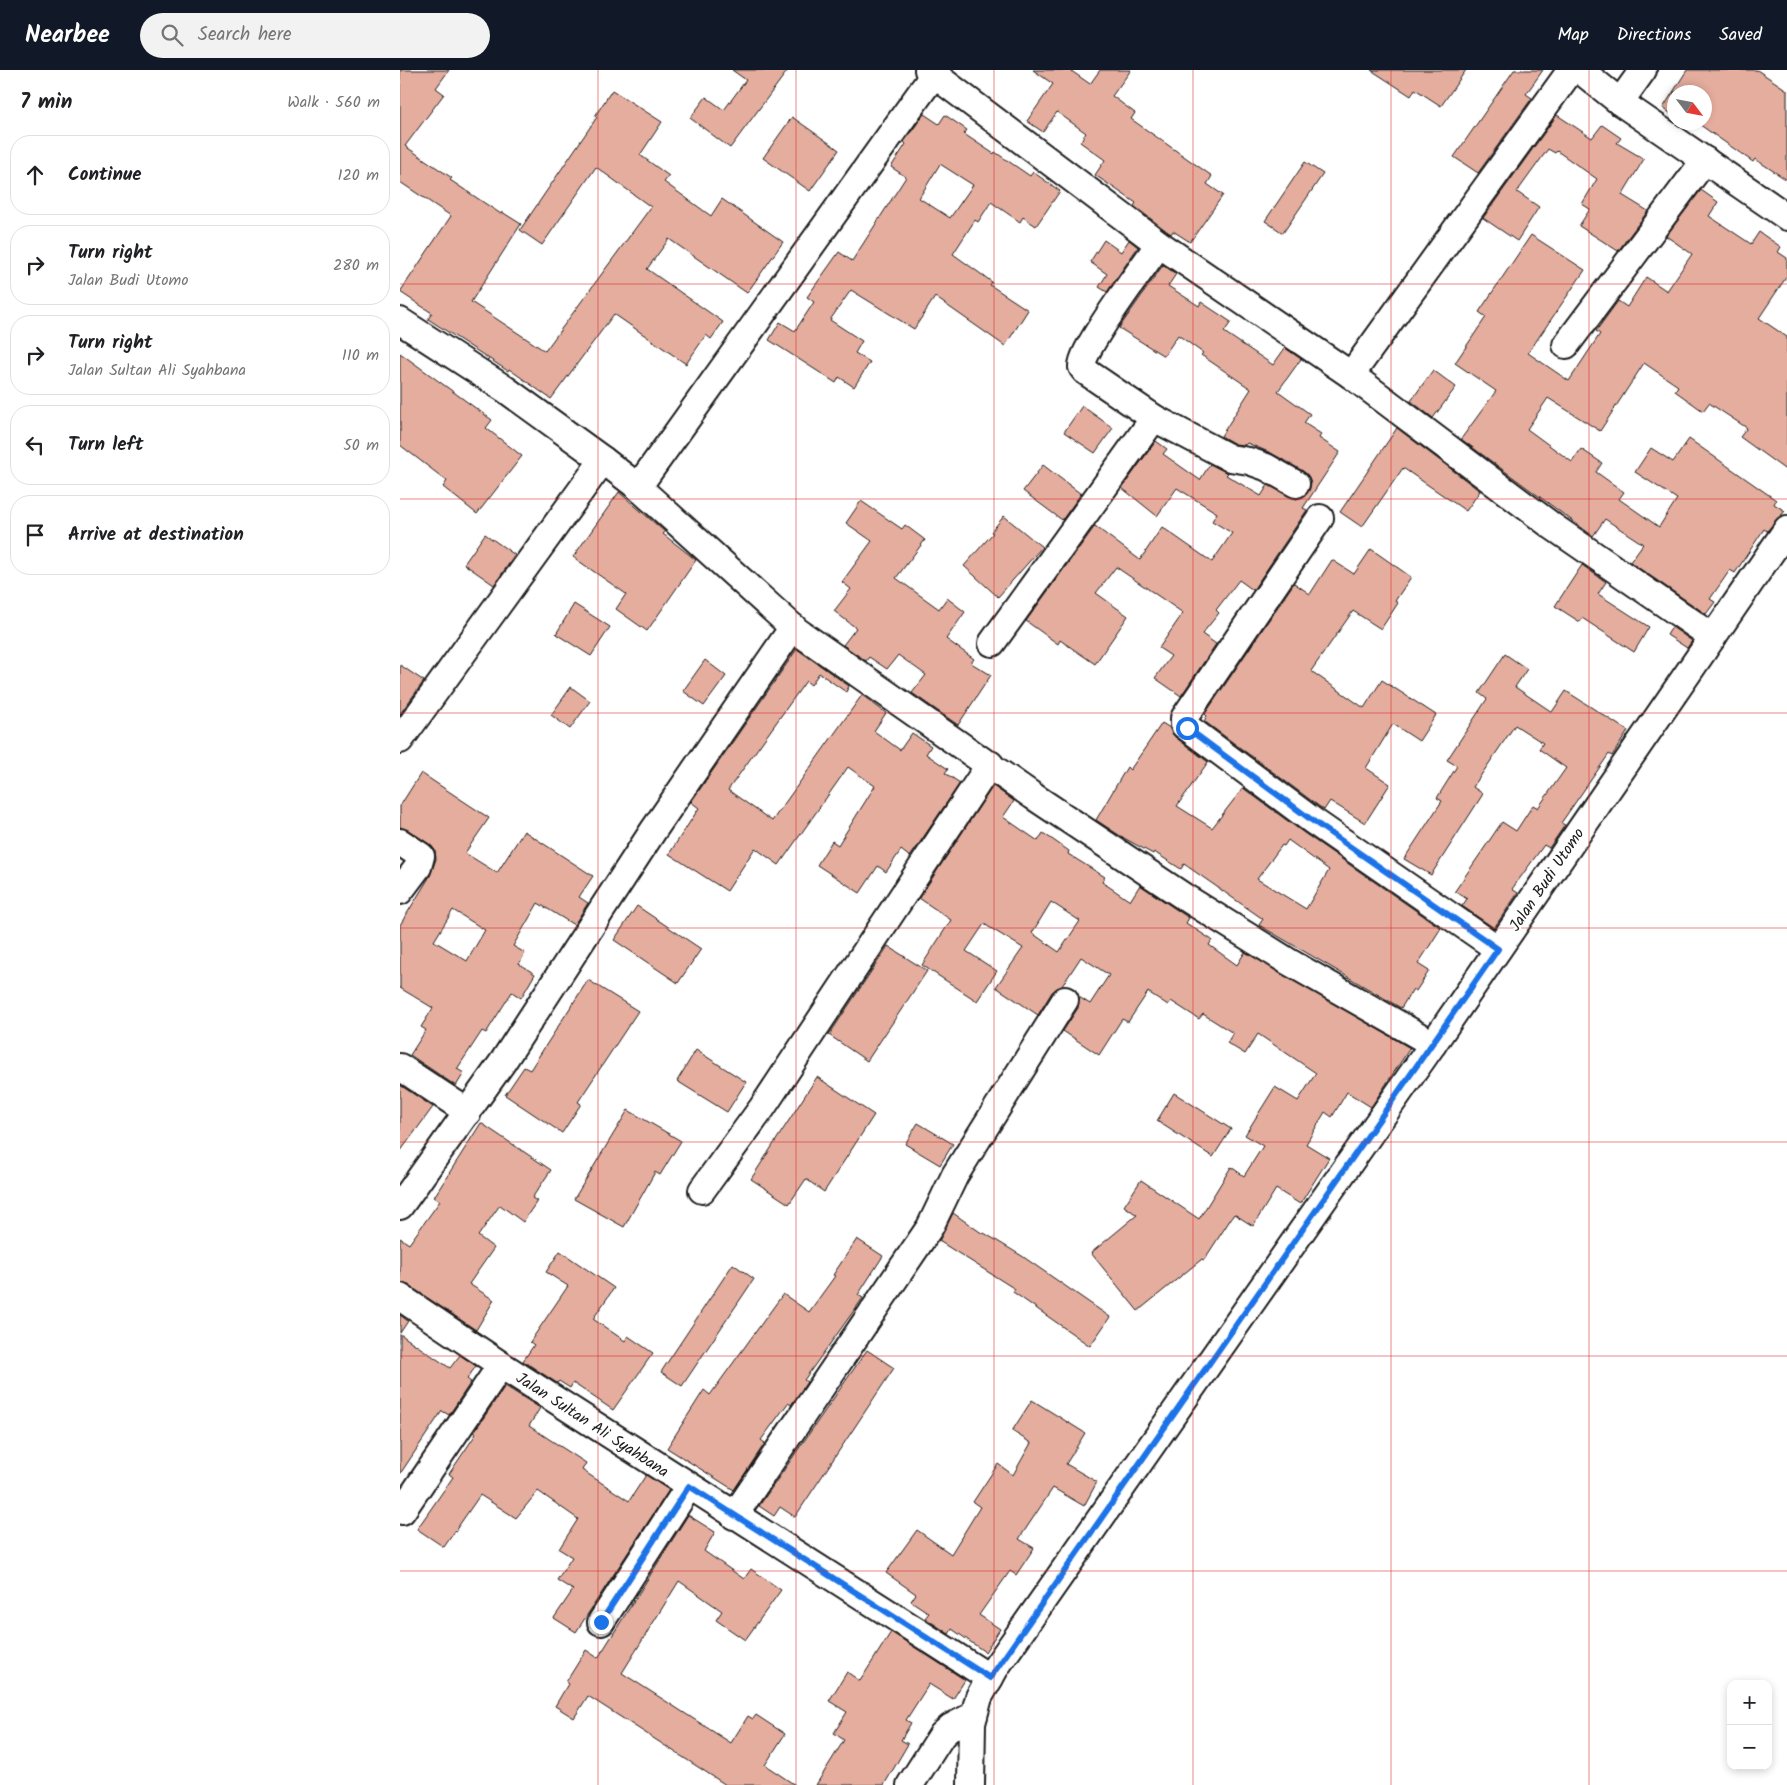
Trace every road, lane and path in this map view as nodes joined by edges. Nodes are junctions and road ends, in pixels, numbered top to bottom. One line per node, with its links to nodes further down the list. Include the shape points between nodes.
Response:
1 (1571, 70): 11 (street)
2 (1580, 70): 5 (street)
3 (1642, 70): 5 (street)
4 (933, 72): 8 (street); 15 (street)
5 (1620, 102): 6 (street)
6 (1705, 160): 7 (street); 10 (street)
7 (1787, 217)
8 (1159, 244): 11 (street); 12 (street, via 1081,362 1085,371)
9 (400, 321): 13 (street, via 505,389)
10 (1566, 345)
11 (1352, 375): 19 (street, via 1552,526)
12 (1154, 418): 14 (street, via 1230,458 1266,467); 20 (street)
13 (603, 460): 15 (street); 21 (street)
14 (1296, 484)
15 (638, 487): 18 (street)
16 (1320, 518): 25 (street, via 1184,718 1184,725 1313,821)
17 (1787, 529): 19 (street, Jalan Budi Utomo)
18 (793, 627): 22 (street); 29 (street, via 659,822)
19 (1713, 637): 25 (street, Jalan Budi Utomo)
20 (992, 643)
21 (400, 740)
22 (990, 764): 27 (street, via 1032,796 1183,896 1289,962); 30 (street, via 762,1108)
23 (400, 842): 24 (street, via 421,856 418,867)
24 (400, 891)
25 (1498, 949): 27 (street, Jalan Budi Utomo)
26 (1065, 1000): 36 (street, via 955,1175 930,1227)
27 (1433, 1044): 38 (street, Jalan Budi Utomo)
28 (400, 1067): 29 (street)
29 (468, 1112): 31 (street)
30 (702, 1190)
31 (400, 1206)
32 (400, 1297): 33 (street, Jalan Sultan Ali Syahbana)
33 (501, 1365): 34 (street, Jalan Sultan Ali Syahbana); 35 (street)
34 (689, 1486): 36 (street, Jalan Sultan Ali Syahbana); 37 (street)
35 (402, 1512)
36 (734, 1516): 38 (street, Jalan Sultan Ali Syahbana)
37 (601, 1622)
38 (990, 1678): 39 (street, Jalan Budi Utomo, via 979,1697)
39 (974, 1715): 40 (street, via 951,1727 942,1736); 41 (street, Jalan Budi Utomo)
40 (910, 1785)
41 (971, 1785)

